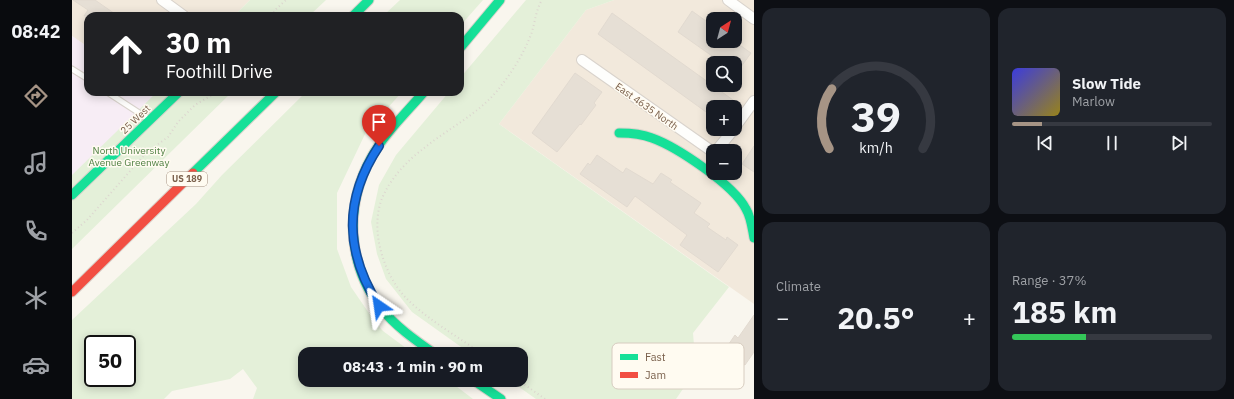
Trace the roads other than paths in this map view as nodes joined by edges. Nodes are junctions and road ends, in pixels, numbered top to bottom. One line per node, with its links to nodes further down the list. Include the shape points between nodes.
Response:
1 (162, 0): 5 (street)
2 (369, 0): 6 (main road)
3 (500, 0): 8 (main road)
4 (728, 0): 7 (street)
5 (178, 12)
6 (357, 12)
7 (754, 19)
8 (464, 43)
9 (582, 60): 22 (street, East 4635 North)
10 (72, 69): 11 (lane)
11 (84, 76)
12 (113, 96): 18 (lane)
13 (175, 96): 18 (main road, 25 West)
14 (272, 96): 25 (main road, US 189)
15 (421, 96): 26 (main road, via 379,146 362,176 353,208 355,251 366,286 379,306)
16 (754, 101): 17 (street)
17 (742, 117)
18 (150, 120): 23 (main road, 25 West)
19 (619, 133): 24 (main road, via 654,138 725,184 746,208)
20 (727, 136): 21 (street)
21 (721, 144)
22 (706, 146)
23 (72, 195)
24 (754, 238)
25 (72, 292)
26 (425, 347)
27 (483, 387): 28 (main road)
28 (500, 399)

